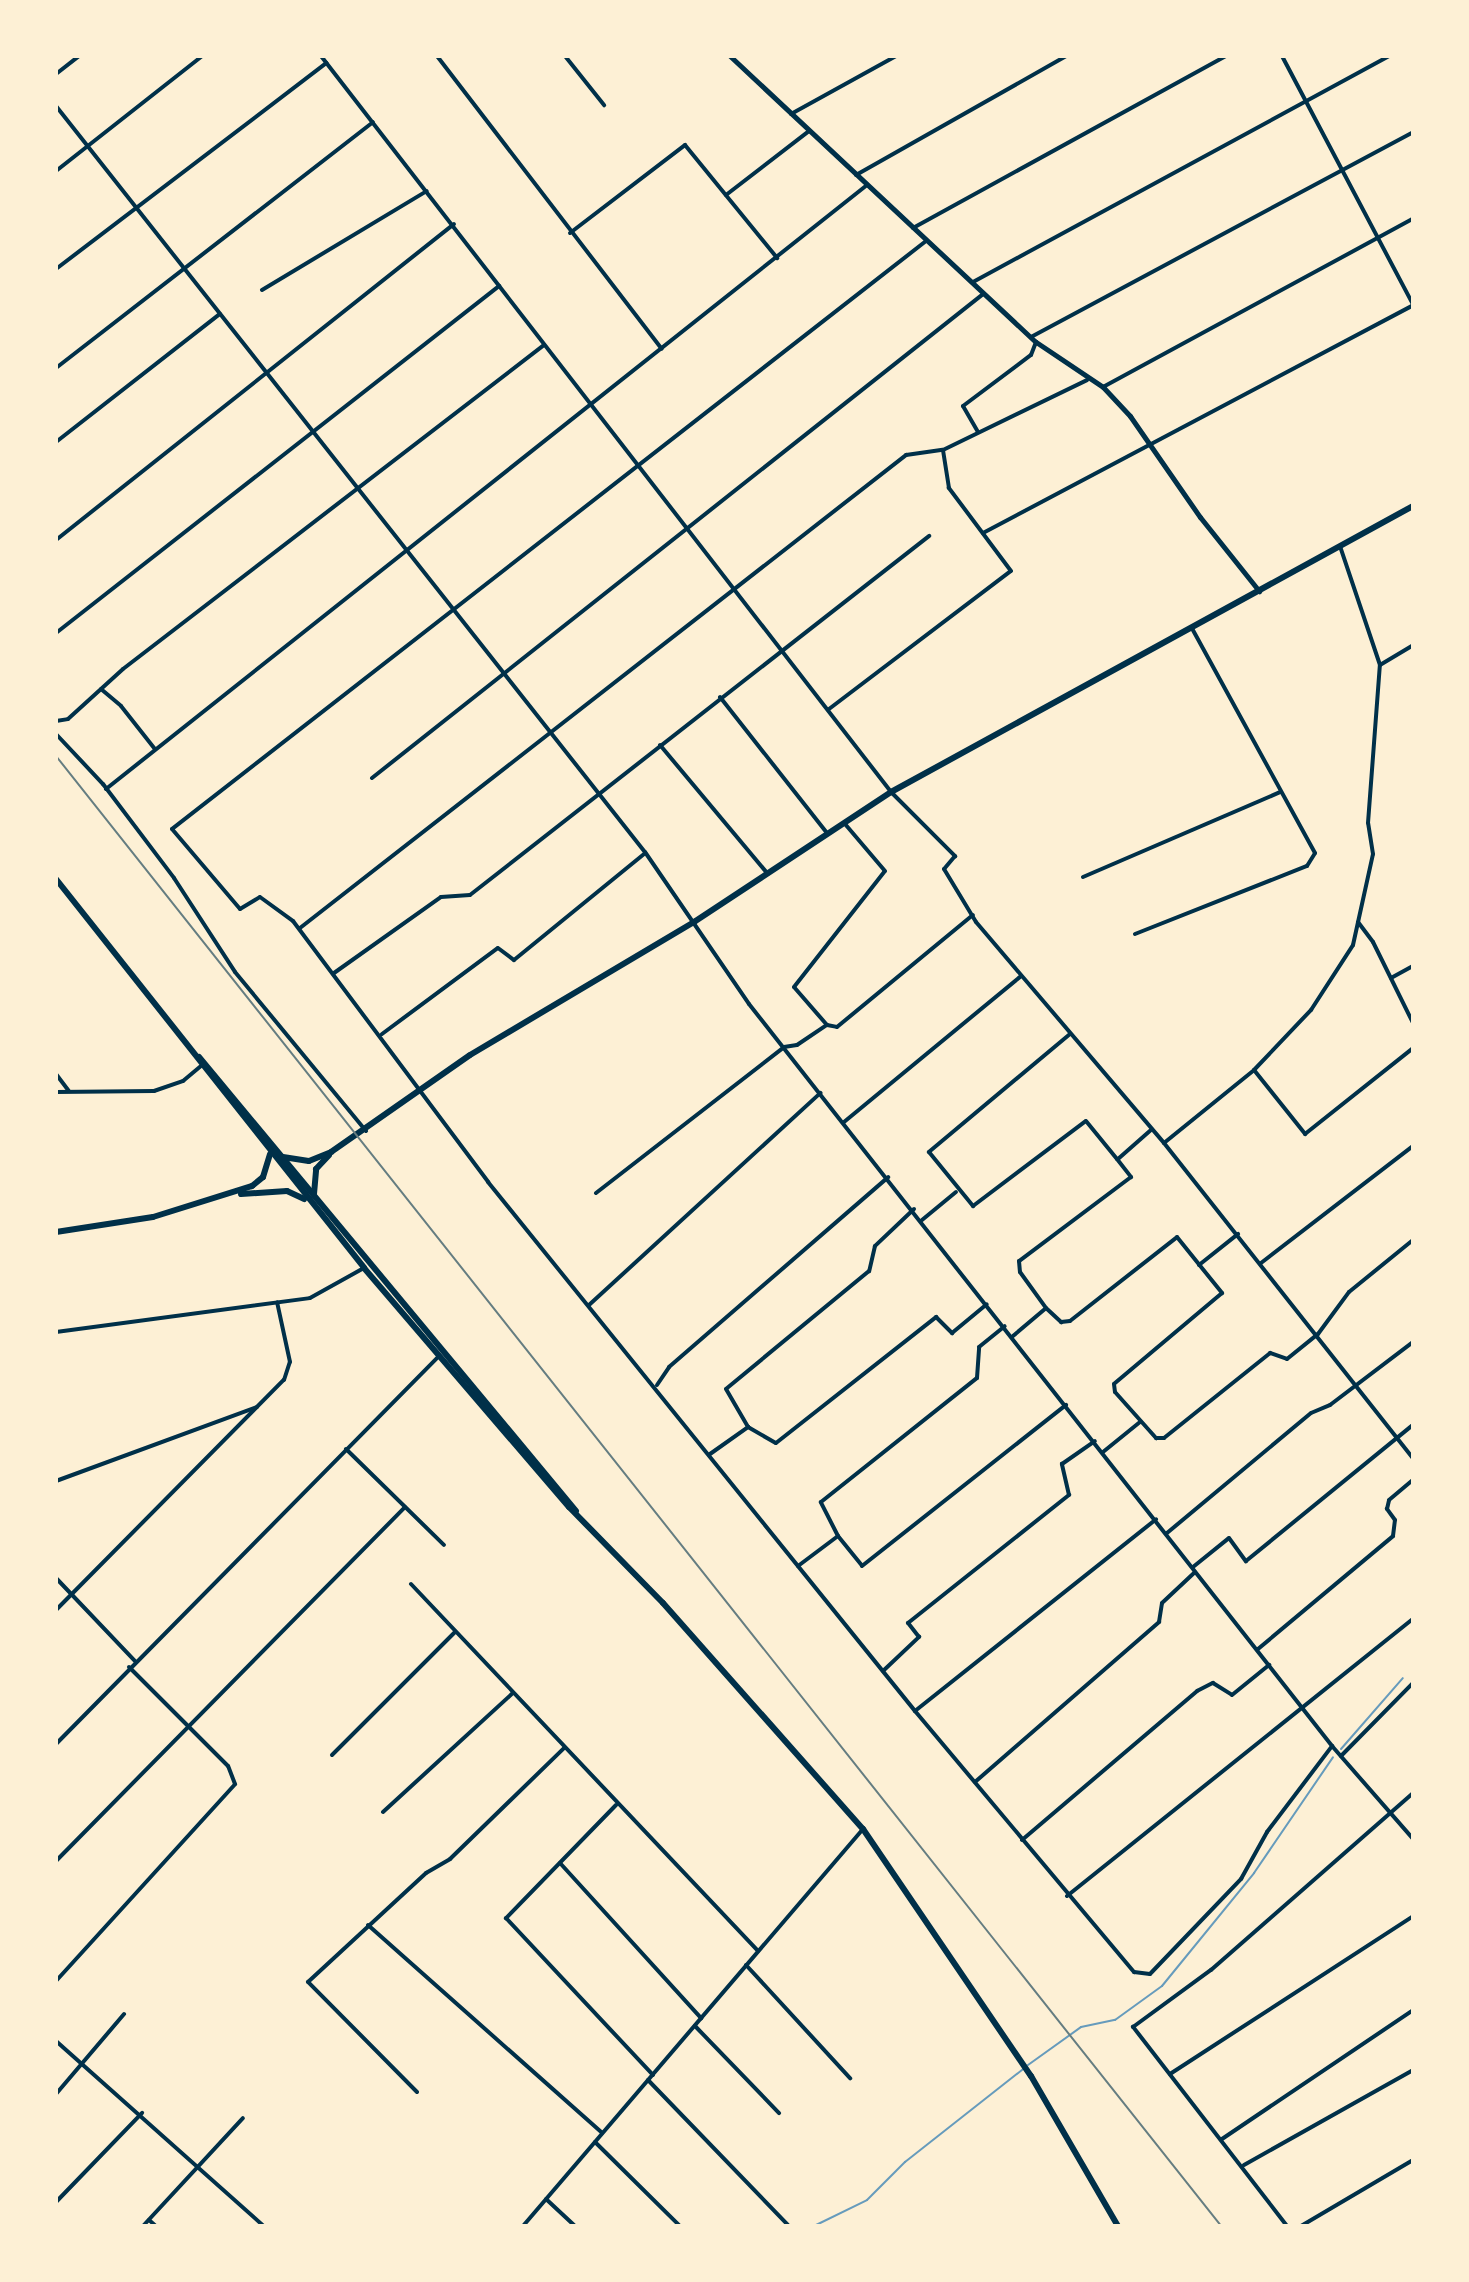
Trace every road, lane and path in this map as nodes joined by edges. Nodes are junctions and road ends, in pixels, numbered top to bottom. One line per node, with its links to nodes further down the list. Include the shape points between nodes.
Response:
1 (79, 56): 13 (street)
2 (202, 56): 21 (street)
3 (321, 56): 12 (street)
4 (437, 56): 32 (street)
5 (565, 56): 15 (street)
6 (730, 56): 17 (street)
7 (896, 56): 17 (street)
8 (1066, 56): 24 (street)
9 (1226, 56): 31 (street)
10 (1282, 56): 14 (street)
11 (1389, 56): 14 (street)
12 (326, 63): 18 (street); 28 (street)
13 (56, 74)
14 (1305, 100): 22 (street); 38 (street)
15 (604, 105)
16 (56, 106): 21 (street)
17 (791, 114): 19 (street)
18 (373, 122): 26 (street); 36 (street)
19 (809, 131): 24 (street); 27 (street)
20 (1413, 132): 22 (street)
21 (87, 147): 23 (street); 28 (street)
22 (1343, 168): 33 (street); 44 (street)
23 (56, 171)
24 (856, 175): 25 (street)
25 (867, 185): 31 (street); 35 (street)
26 (427, 191): 30 (street); 40 (street)
27 (726, 195): 32 (street, via 685,145); 35 (street)
28 (135, 206): 36 (street); 37 (street)
29 (1413, 219): 33 (street)
30 (454, 224): 39 (street); 48 (street)
31 (912, 228): 34 (street)
32 (570, 233): 46 (street)
33 (1379, 237): 42 (street); 50 (street)
34 (926, 241): 38 (street); 57 (street)
35 (777, 258): 46 (street)
36 (184, 268): 43 (street); 47 (street)
37 (56, 269)
38 (971, 283): 41 (street)
39 (499, 286): 45 (street); 52 (street)
40 (262, 290)
41 (983, 294): 44 (street); 60 (street)
42 (1413, 304): 55 (street)
43 (220, 314): 48 (street); 54 (street)
44 (1034, 340): 49 (street); 53 (street, via 1031,355 963,406)
45 (544, 345): 51 (street); 58 (street)
46 (662, 349): 51 (street)
47 (56, 368)
48 (266, 373): 52 (street); 63 (street)
49 (1087, 380): 50 (street); 53 (street)
50 (1103, 387): 55 (street)
51 (590, 407): 57 (street); 65 (street)
52 (313, 432): 58 (street); 70 (street)
53 (978, 433): 56 (street)
54 (56, 442)
55 (1148, 443): 61 (street); 67 (street)
56 (943, 450): 61 (street, via 949,488); 66 (street, via 906,455)
57 (639, 468): 60 (street); 68 (street)
58 (359, 490): 65 (street); 75 (street)
59 (1413, 506): 64 (main road)
60 (686, 528): 66 (street); 74 (street)
61 (983, 533): 77 (street, via 1011,571)
62 (929, 536): 72 (street)
63 (56, 540)
64 (1340, 546): 67 (main road); 73 (street)
65 (407, 549): 68 (street); 82 (street)
66 (734, 589): 72 (street); 79 (street)
67 (1259, 591): 69 (main road)
68 (453, 609): 74 (street); 97 (street, via 172,829 240,909 260,897)
69 (1192, 628): 86 (main road); 87 (street)
70 (56, 633)
71 (1413, 645): 73 (street)
72 (781, 649): 76 (street); 77 (street)
73 (1380, 665): 96 (street, via 1368,823 1373,854)
74 (501, 672): 79 (street); 83 (street)
75 (101, 689): 78 (street, via 68,719); 82 (street)
76 (720, 697): 81 (street); 89 (street)
77 (829, 709): 86 (street)
78 (56, 721)
79 (550, 733): 85 (street); 97 (street)
80 (56, 734): 84 (street)
81 (660, 745): 85 (street); 91 (street)
82 (155, 749): 84 (street)
83 (372, 778)
84 (106, 789): 119 (street, via 235,972)
85 (598, 792): 90 (street); 100 (street, via 470,895 441,897)
86 (891, 792): 88 (main road); 94 (street, via 955,856 944,869)
87 (1280, 792): 92 (street); 98 (street, via 1315,853 1307,866)
88 (844, 822): 89 (main road); 104 (street, via 885,871 794,987)
89 (827, 833): 91 (main road)
90 (645, 852): 95 (street); 105 (street, via 514,960 498,948)
91 (768, 874): 95 (main road)
92 (1083, 877)
93 (56, 879): 109 (main road)
94 (973, 915): 101 (street); 104 (street, via 837,1027)
95 (694, 922): 107 (street); 115 (main road, via 494,1040)
96 (1358, 922): 102 (street); 111 (street, via 1340,969 1311,1010)
97 (299, 928): 100 (street)
98 (1135, 934)
99 (1413, 966): 102 (street)
100 (334, 973): 105 (street)
101 (1021, 976): 106 (street); 117 (street)
102 (1391, 978): 103 (street)
103 (1413, 1023)
104 (827, 1025): 107 (street, via 797,1045)
105 (382, 1034): 115 (street)
106 (1070, 1034): 118 (street); 127 (street, via 934,1143 929,1152)
107 (784, 1047): 116 (street); 128 (street)
108 (1413, 1048): 111 (street, via 1305,1134)
109 (197, 1056): 110 (main road); 124 (main road)
110 (201, 1066): 113 (street, via 183,1081 154,1091); 123 (main road)
111 (1254, 1070): 120 (street)
112 (56, 1074): 113 (street)
113 (70, 1091): 114 (street)
114 (56, 1092)
115 (419, 1093): 119 (main road); 141 (street)
116 (820, 1093): 117 (street); 141 (street)
117 (844, 1123): 126 (street)
118 (1152, 1129): 120 (street); 125 (street)
119 (366, 1131): 122 (main road)
120 (1164, 1143): 134 (street)
121 (1413, 1146): 136 (street)
122 (331, 1152): 124 (main road, via 309,1161); 130 (main road, via 316,1169)
123 (270, 1154): 129 (main road, via 263,1177); 130 (main road)
124 (283, 1157): 130 (main road)
125 (1117, 1159): 127 (street, via 1086,1121 973,1206); 142 (street, via 1131,1177 1019,1261 1020,1272)
126 (888, 1177): 131 (street); 149 (street, via 669,1367)
127 (956, 1192): 132 (street)
128 (596, 1193)
129 (218, 1198): 130 (main road, via 264,1190); 133 (main road, via 153,1217)
130 (311, 1198): 138 (main road); 165 (main road)
131 (914, 1209): 132 (street); 155 (street, via 875,1246 869,1271 726,1389)
132 (922, 1220): 140 (street)
133 (56, 1232)
134 (1238, 1234): 136 (street); 137 (street)
135 (1413, 1240): 145 (street, via 1349,1292)
136 (1261, 1263): 145 (street)
137 (1199, 1265): 142 (street, via 1177,1237 1070,1321 1061,1322); 153 (street, via 1222,1293 1114,1384)
138 (364, 1268): 139 (street, via 310,1298); 148 (main road)
139 (277, 1302): 144 (street); 152 (street, via 290,1362 284,1380)
140 (988, 1304): 143 (street); 155 (street, via 952,1333 936,1317 776,1443)
141 (588, 1306): 149 (street)
142 (1046, 1308): 146 (street)
143 (1005, 1326): 146 (street); 168 (street, via 979,1347 977,1378 821,1502)
144 (56, 1332)
145 (1318, 1334): 150 (street); 153 (street, via 1287,1359 1270,1353 1164,1438 1150,1434)
146 (1013, 1336): 151 (street)
147 (1413, 1342): 150 (street)
148 (440, 1355): 158 (street); 165 (main road)
149 (657, 1385): 160 (street)
150 (1356, 1386): 156 (street); 167 (street, via 1311,1413)
151 (1066, 1405): 157 (street); 168 (street, via 862,1566)
152 (259, 1406): 163 (street); 174 (street)
153 (1140, 1422): 159 (street)
154 (1413, 1425): 156 (street)
155 (748, 1427): 160 (street)
156 (1399, 1437): 161 (street); 171 (street, via 1246,1561 1229,1538)
157 (1095, 1441): 159 (street); 182 (street, via 1062,1464 1069,1495 908,1623 919,1637)
158 (346, 1449): 164 (street); 179 (street)
159 (1103, 1452): 166 (street)
160 (710, 1454): 170 (street)
161 (1413, 1458)
162 (1413, 1480): 178 (street, via 1389,1500 1393,1536)
163 (56, 1481)
164 (405, 1507): 169 (street); 187 (street)
165 (576, 1511): 198 (main road)
166 (1156, 1519): 167 (street); 186 (street)
167 (1167, 1533): 171 (street)
168 (838, 1536): 170 (street)
169 (444, 1545)
170 (798, 1566): 182 (street)
171 (1195, 1569): 178 (street); 193 (street, via 1162,1603 1159,1622)
172 (56, 1578): 174 (street)
173 (411, 1584): 177 (street)
174 (72, 1591): 175 (street); 179 (street)
175 (56, 1610)
176 (1413, 1619): 185 (street)
177 (455, 1632): 184 (street); 191 (street)
178 (1258, 1649): 180 (street)
179 (135, 1661): 181 (street)
180 (1269, 1664): 185 (street); 200 (street, via 1232,1695 1213,1683 1197,1691)
181 (129, 1667): 187 (street); 188 (street)
182 (883, 1671): 186 (street)
183 (1413, 1683): 192 (street)
184 (513, 1693): 190 (street); 196 (street)
185 (1303, 1708): 189 (street); 203 (street)
186 (915, 1711): 193 (street)
187 (187, 1726): 201 (street); 208 (street, via 228,1766 235,1784)
188 (56, 1744)
189 (1332, 1746): 192 (street); 203 (street, via 1267,1832 1241,1879 1150,1974 1134,1972)
190 (564, 1748): 195 (street); 205 (street, via 450,1859)
191 (332, 1755)
192 (1341, 1756): 197 (street)
193 (975, 1782): 200 (street)
194 (1413, 1793): 197 (street)
195 (616, 1805): 202 (street); 206 (street)
196 (383, 1812)
197 (1391, 1812): 199 (street); 216 (street, via 1211,1970 1133,2027)
198 (863, 1829): 206 (street); 241 (main road, via 1031,2076)
199 (1413, 1839)
200 (1022, 1840): 203 (street)
201 (56, 1861)
202 (560, 1863): 211 (street); 217 (street, via 506,1918)
203 (1067, 1896)
204 (1413, 1916): 216 (street)
205 (368, 1925): 220 (street, via 308,1982); 225 (street)
206 (758, 1951): 207 (street)
207 (746, 1965): 211 (street); 218 (street)
208 (56, 1981)
209 (1413, 2010): 226 (street)
210 (124, 2014): 214 (street)
211 (701, 2018): 212 (street)
212 (695, 2026): 217 (street); 223 (street)
213 (56, 2041): 214 (street)
214 (83, 2064): 221 (street); 222 (street)
215 (1413, 2070): 229 (street)
216 (1170, 2074): 226 (street)
217 (653, 2075): 219 (street)
218 (850, 2078)
219 (648, 2080): 225 (street); 234 (street)
220 (417, 2092)
221 (56, 2094)
222 (142, 2113): 230 (street); 232 (street)
223 (779, 2113)
224 (243, 2118): 230 (street)
225 (603, 2133): 227 (street)
226 (1222, 2139): 229 (street)
227 (595, 2142): 231 (street); 240 (street)
228 (1413, 2160): 243 (street)
229 (1244, 2166): 242 (street)
230 (200, 2167): 233 (street); 237 (street)
231 (546, 2199): 238 (street); 239 (street)
232 (56, 2202)
233 (149, 2220): 235 (street); 236 (street)
234 (788, 2225)
235 (143, 2226)
236 (156, 2226)
237 (264, 2226)
238 (523, 2226)
239 (575, 2226)
240 (680, 2226)
241 (1118, 2226)
242 (1287, 2226)
243 (1301, 2226)

